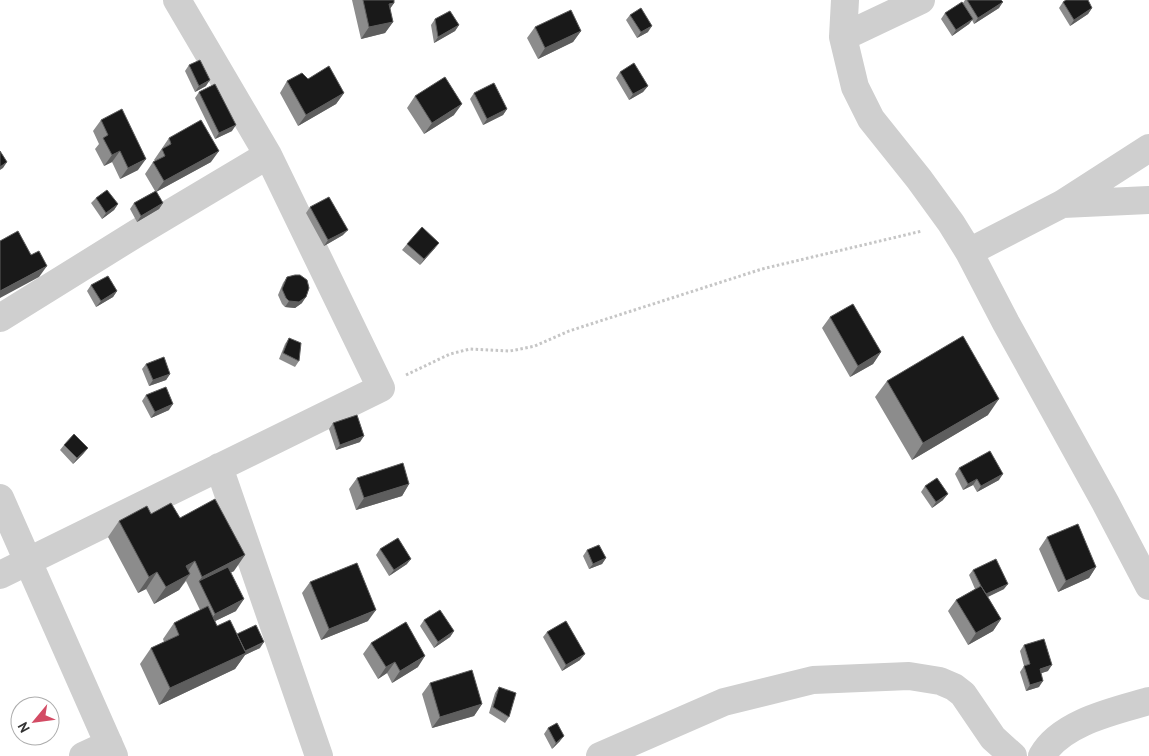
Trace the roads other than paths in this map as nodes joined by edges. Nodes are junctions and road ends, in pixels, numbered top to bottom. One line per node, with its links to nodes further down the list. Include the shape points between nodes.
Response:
1 (177, 0): 6 (street)
2 (845, 0): 4 (street)
3 (921, 0): 4 (street)
4 (843, 37): 9 (street, via 855,87 871,119 919,179)
5 (1149, 148): 8 (street)
6 (268, 155): 10 (street); 11 (street, via 381,388)
7 (1149, 200): 8 (street)
8 (1062, 204): 9 (street)
9 (969, 252): 15 (street)
10 (0, 318)
11 (219, 468): 13 (street); 19 (street)
12 (0, 498): 13 (street)
13 (29, 561): 14 (street); 17 (street)
14 (0, 575)
15 (1149, 586)
16 (1149, 701): 22 (street, via 1080,724 1061,736)
17 (112, 750): 18 (street)
18 (83, 756)
19 (319, 756)
20 (600, 756): 21 (street, via 724,702 813,680 910,676 954,686 993,738)
21 (1013, 756)
22 (1042, 756)

